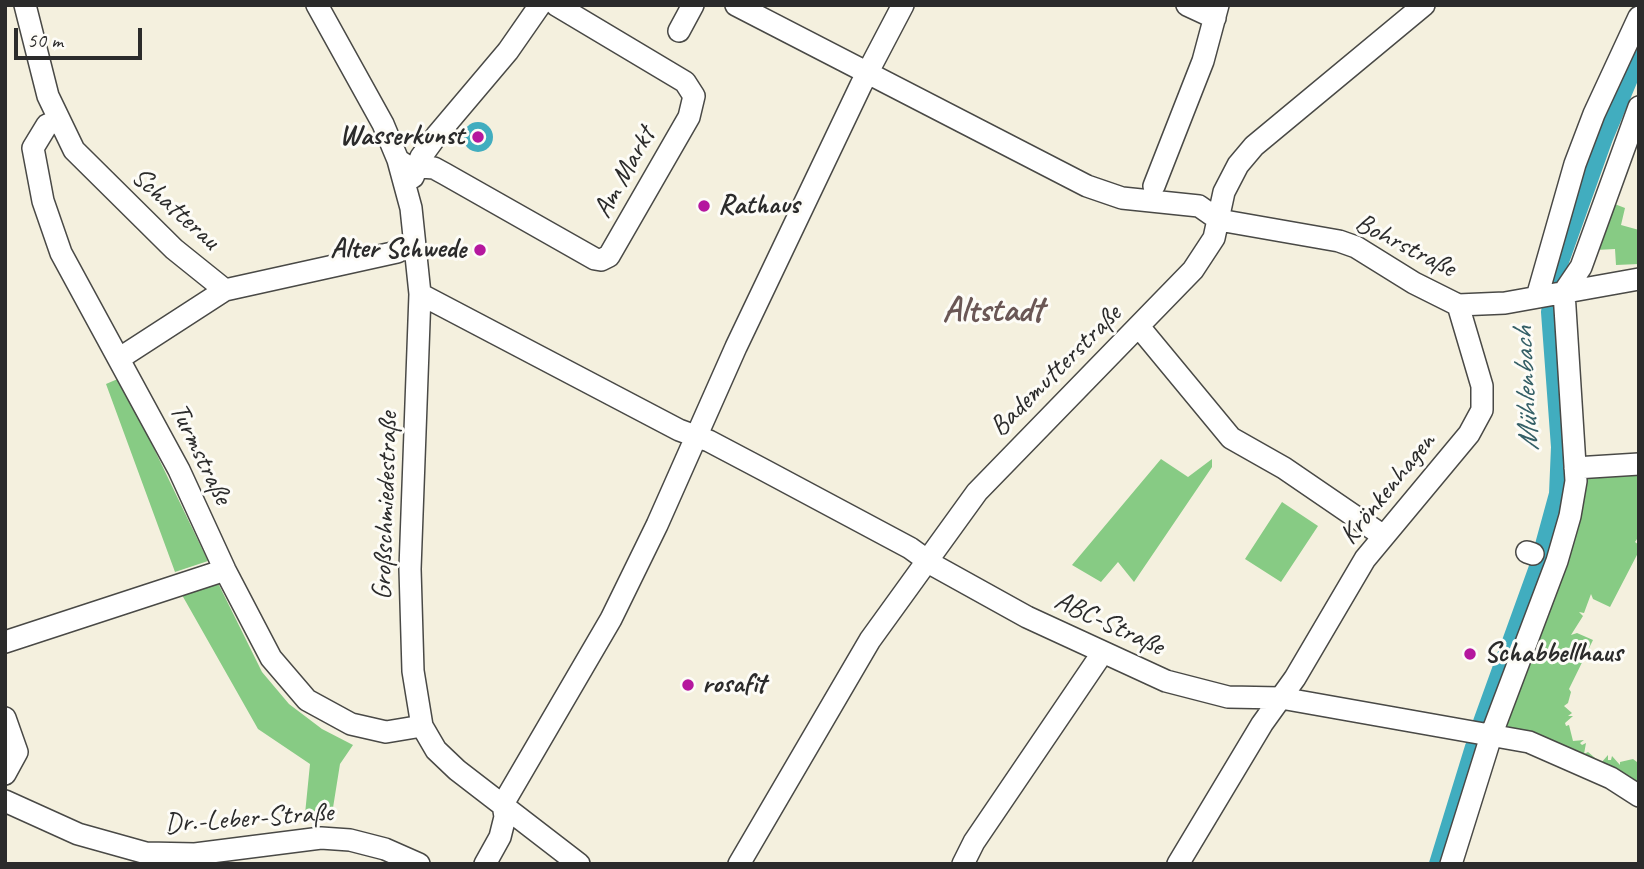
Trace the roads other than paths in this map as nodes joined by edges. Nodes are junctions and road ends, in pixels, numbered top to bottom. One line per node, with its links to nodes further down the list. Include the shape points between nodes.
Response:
1 (25, 5): 15 (street, Schatterau, via 48,96)
2 (317, 5): 17 (street)
3 (540, 5): 16 (street)
4 (556, 5): 18 (street, Am Markt, via 685,82 694,96 692,110 616,246 605,259 595,259)
5 (693, 5): 12 (street)
6 (736, 5): 13 (street, Bohrstraße)
7 (903, 5): 13 (street)
8 (1187, 5): 10 (street)
9 (1424, 5): 20 (street, Bademutterstraße, via 1254,146 1224,192)
10 (1217, 12): 19 (street, via 1203,61)
11 (1639, 17): 26 (street, via 1580,152)
12 (679, 31)
13 (868, 74): 20 (street, Bohrstraße, via 1087,186 1122,198 1199,206); 30 (street)
14 (1639, 107): 24 (street, via 1581,267)
15 (59, 121): 23 (street, Schatterau, via 74,150 132,210); 29 (street, Turmstraße, via 47,125 33,148 43,201 61,253)
16 (438, 135): 17 (street); 18 (street, via 433,153)
17 (406, 167): 18 (street, via 434,168); 25 (street, Großschmiedestraße)
18 (445, 174)
19 (1154, 186)
20 (1219, 220): 27 (street, Bohrstraße, via 1348,244); 28 (street, Bademutterstraße, via 1200,262)
21 (397, 252): 23 (street, Schatterau)
22 (1639, 279): 24 (street, Bohrstraße)
23 (225, 290): 29 (street)
24 (1564, 292): 26 (street, Bohrstraße); 32 (street)
25 (420, 294): 30 (street, ABC-Straße); 40 (street, Großschmiedestraße, via 410,569 412,671)
26 (1537, 297): 27 (street, Bohrstraße)
27 (1458, 305): 33 (street, Krönkenhagen, via 1482,386 1482,410 1469,434)
28 (1140, 328): 33 (street, via 1231,438); 34 (street, Bademutterstraße, via 977,492)
29 (120, 358): 35 (street, Turmstraße)
30 (688, 433): 34 (street, ABC-Straße); 45 (street, via 657,525 611,619)
31 (1639, 464): 32 (street)
32 (1575, 468): 41 (street, via 1570,516 1557,562)
33 (1382, 535): 38 (street, Krönkenhagen)
34 (928, 560): 37 (street, ABC-Straße, via 1027,617); 49 (street, Bademutterstraße, via 863,651)
35 (225, 570): 36 (street); 40 (street, Turmstraße, via 271,657 307,700 351,724 386,732)
36 (5, 642)
37 (1103, 652): 38 (street, ABC-Straße, via 1166,681 1228,697); 50 (street)
38 (1281, 698): 41 (street, ABC-Straße); 51 (street, Krönkenhagen)
39 (5, 718): 42 (street, via 17,752)
40 (422, 726): 45 (street, Großschmiedestraße, via 436,750)
41 (1492, 733): 43 (street, ABC-Straße, via 1530,742); 52 (street)
42 (5, 774)
43 (1635, 786)
44 (5, 801): 46 (street, Dr.-Leber-Straße, via 78,834 146,853 195,854 321,838 362,843)
45 (503, 804): 47 (street, via 500,836); 48 (street, Großschmiedestraße)
46 (419, 864)
47 (485, 864)
48 (579, 864)
49 (739, 864)
50 (963, 864)
51 (1178, 864)
52 (1451, 864)

